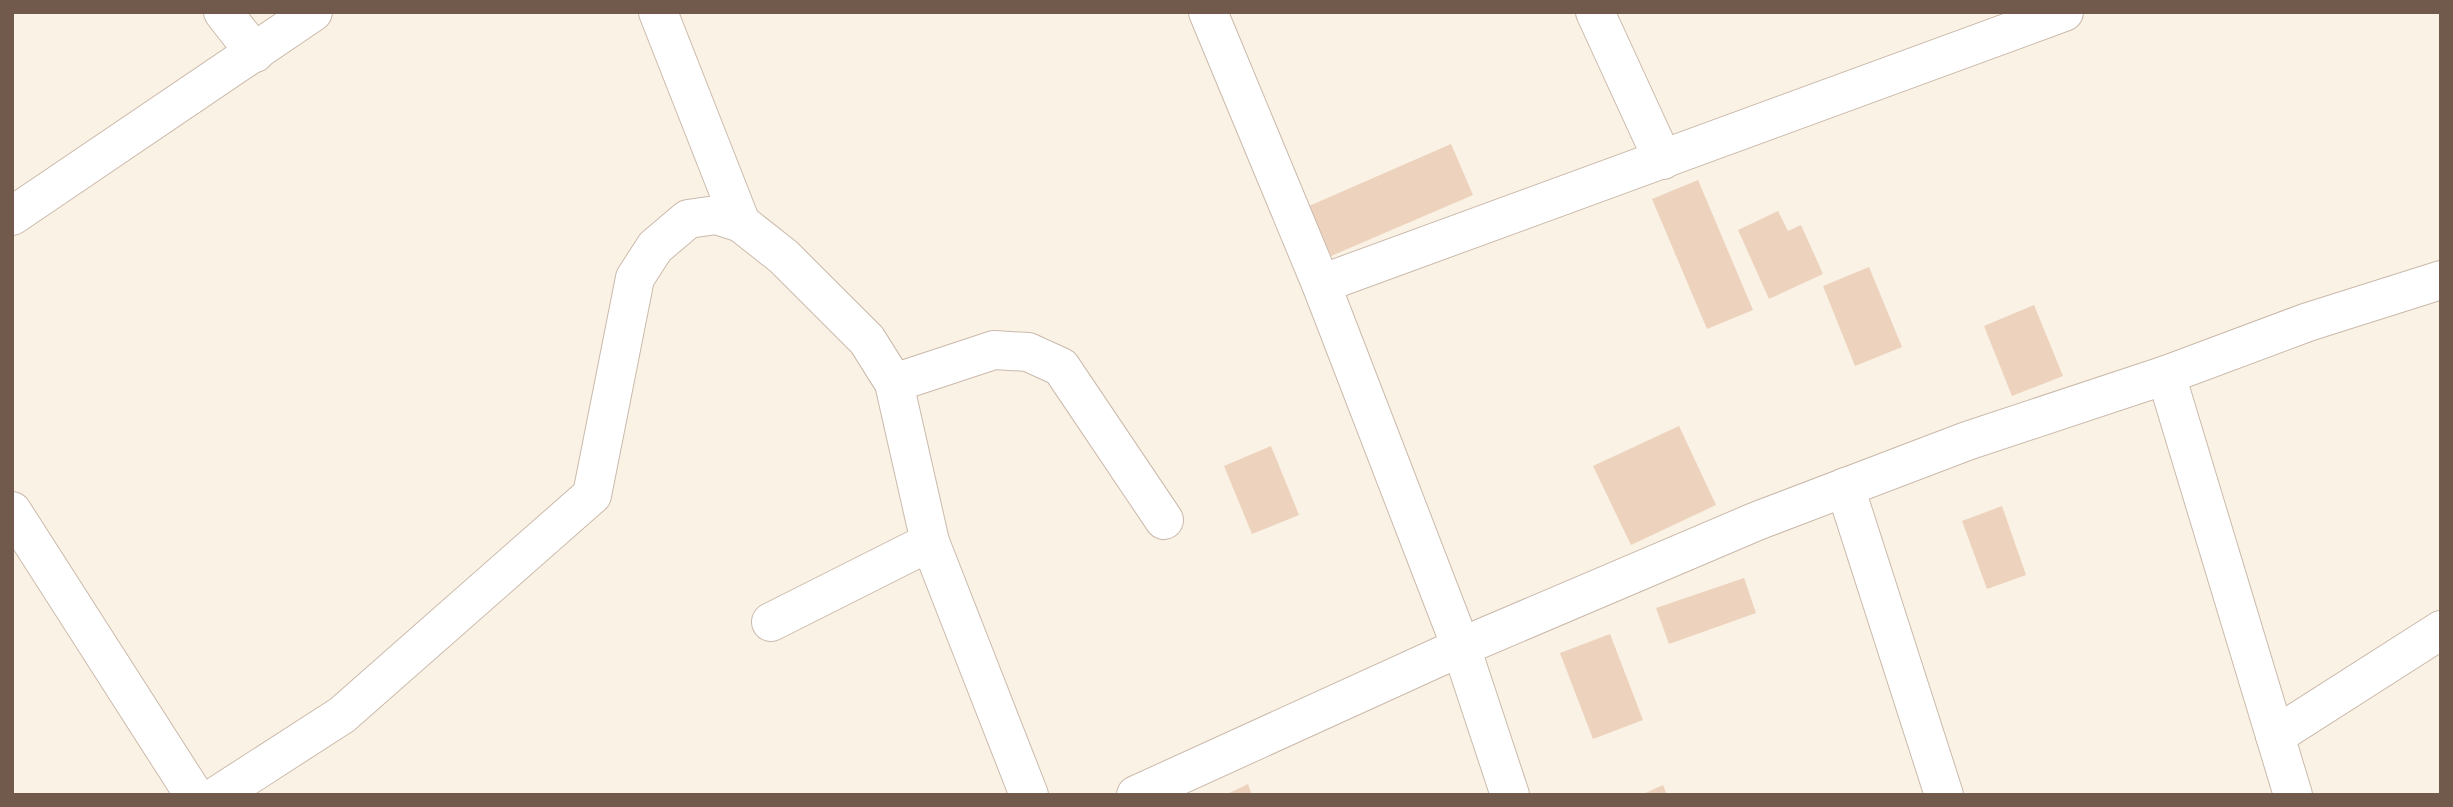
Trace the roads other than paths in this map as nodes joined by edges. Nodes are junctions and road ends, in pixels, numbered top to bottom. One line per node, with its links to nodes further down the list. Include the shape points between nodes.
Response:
1 (223, 12): 7 (street)
2 (313, 12): 7 (street)
3 (658, 12): 10 (street)
4 (1208, 12): 12 (street)
5 (1595, 12): 8 (street)
6 (2064, 12): 8 (street)
7 (254, 53): 9 (street)
8 (1663, 160): 12 (street)
9 (12, 216)
10 (741, 222): 14 (street, via 784,257 867,340); 24 (street, via 716,215 688,219 655,247 635,278 592,495 342,715)
11 (2441, 280): 13 (street, via 2308,322)
12 (1321, 284): 21 (street)
13 (2166, 375): 15 (street, via 1967,441); 22 (street)
14 (894, 383): 17 (street, via 994,350 1028,352 1061,367); 18 (street)
15 (1844, 488): 21 (street); 28 (street)
16 (12, 511): 23 (street)
17 (1164, 520)
18 (930, 542): 19 (street); 25 (street)
19 (771, 622)
20 (2441, 630): 22 (street)
21 (1461, 647): 26 (street); 27 (street)
22 (2275, 736): 29 (street)
23 (194, 795)
24 (218, 795)
25 (1030, 795)
26 (1136, 795)
27 (1510, 795)
28 (1944, 795)
29 (2293, 795)

